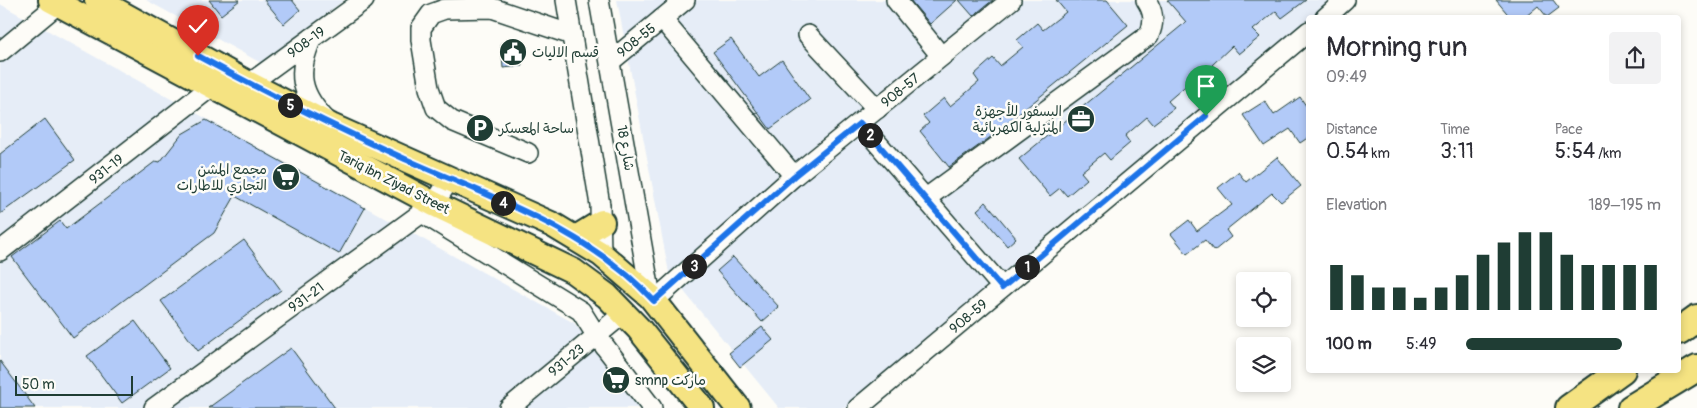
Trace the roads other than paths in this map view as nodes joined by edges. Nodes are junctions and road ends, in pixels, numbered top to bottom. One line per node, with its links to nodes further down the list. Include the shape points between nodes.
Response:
1 (97, 0): 20 (main road, Tariq ibn Ziyad Street)
2 (364, 0): 16 (street, 908-19)
3 (686, 0): 12 (street, 908-55)
4 (896, 0): 18 (street)
5 (1011, 0): 18 (street, 908-57)
6 (1146, 0): 28 (street, via 1153,14 1154,26 1149,34)
7 (1346, 0): 11 (street)
8 (54, 2): 17 (street); 21 (main road, Tariq ibn Ziyad Street)
9 (600, 5): 10 (street); 19 (street, شارع 18)
10 (567, 8): 15 (street)
11 (1328, 15)
12 (662, 19): 19 (street, 908-55); 26 (street)
13 (808, 34): 22 (street)
14 (1306, 34): 34 (street, 908-59)
15 (572, 35): 25 (street, via 492,8 445,9 431,14 422,28 429,88 436,108 452,121); 30 (street)
16 (312, 38): 20 (street, 908-19); 24 (street, via 302,68 304,89 314,108)
17 (0, 52)
18 (942, 56): 22 (street, 908-57)
19 (611, 61): 35 (street, شارع 18)
20 (249, 84): 24 (main road, Tariq ibn Ziyad Street)
21 (212, 87): 29 (main road, Tariq ibn Ziyad Street); 32 (street, 931-19)
22 (877, 109): 23 (street, 908-57)
23 (860, 123): 26 (street, 908-57); 28 (street)
24 (331, 126): 27 (main road, Tariq ibn Ziyad Street)
25 (528, 153)
26 (794, 176): 35 (street, 908-57)
27 (450, 179): 29 (street, 931-21); 31 (main road, Tariq ibn Ziyad Street)
28 (925, 198): 34 (street)
29 (428, 208): 36 (main road, Tariq ibn Ziyad Street, via 573,271); 39 (street, via 570,303 590,323); 43 (street, 931-21)
30 (602, 222): 31 (main road); 33 (street)
31 (576, 238): 33 (main road, Tariq ibn Ziyad Street)
32 (0, 252)
33 (601, 254): 35 (main road, Tariq ibn Ziyad Street)
34 (1002, 288): 48 (street, 908-59)
35 (653, 299): 47 (main road, Tariq ibn Ziyad Street)
36 (624, 313): 39 (street, 931-23); 46 (main road, Tariq ibn Ziyad Street)
37 (1697, 318): 38 (highway)
38 (1681, 330)
39 (596, 335): 44 (street, 931-23); 45 (street)
40 (1697, 368): 50 (highway)
41 (1618, 373): 49 (highway)
42 (1697, 378): 51 (highway)
43 (154, 408)
44 (509, 408)
45 (652, 408)
46 (702, 408)
47 (738, 408)
48 (858, 408)
49 (1569, 408)
50 (1631, 408)
51 (1662, 408)

